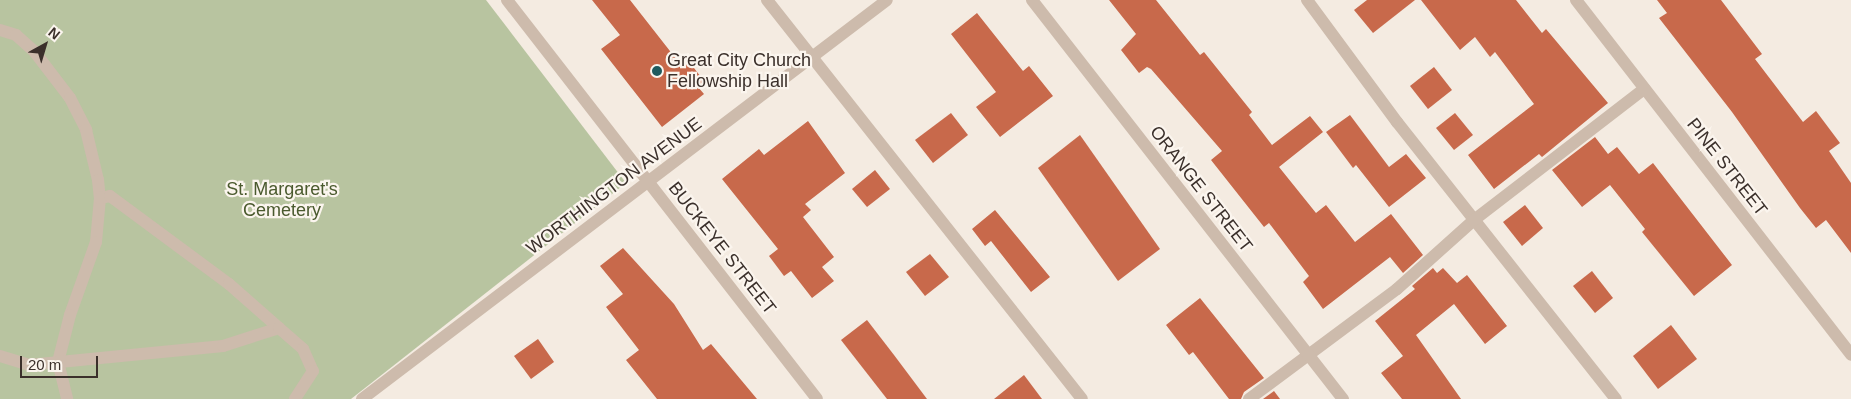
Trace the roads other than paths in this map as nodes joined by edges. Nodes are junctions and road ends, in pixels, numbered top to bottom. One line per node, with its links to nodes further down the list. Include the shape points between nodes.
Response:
1 (507, 0): 10 (street, BUCKEYE STREET)
2 (767, 0): 8 (street)
3 (886, 0): 8 (street, WORTHINGTON AVENUE)
4 (1032, 0): 14 (street, ORANGE STREET)
5 (1307, 0): 12 (street)
6 (1576, 0): 9 (street, PINE STREET)
7 (0, 30): 11 (street, via 16,35 34,51 70,98 86,130)
8 (811, 57): 10 (street, WORTHINGTON AVENUE); 22 (street)
9 (1644, 89): 12 (street); 15 (street, PINE STREET)
10 (648, 182): 20 (street, WORTHINGTON AVENUE); 21 (street, BUCKEYE STREET)
11 (100, 198): 13 (street, via 110,196 193,257); 17 (street, via 96,242 70,315)
12 (1474, 220): 14 (street, via 1397,289); 25 (street)
13 (279, 328): 17 (street, via 224,346); 19 (street, via 303,349 313,371)
14 (1308, 354): 23 (street); 24 (street, ORANGE STREET)
15 (1851, 355)
16 (0, 356): 17 (street, via 29,365)
17 (58, 362): 18 (street)
18 (67, 399)
19 (295, 399)
20 (362, 399)
21 (817, 399)
22 (1082, 399)
23 (1249, 399)
24 (1343, 399)
25 (1616, 399)

